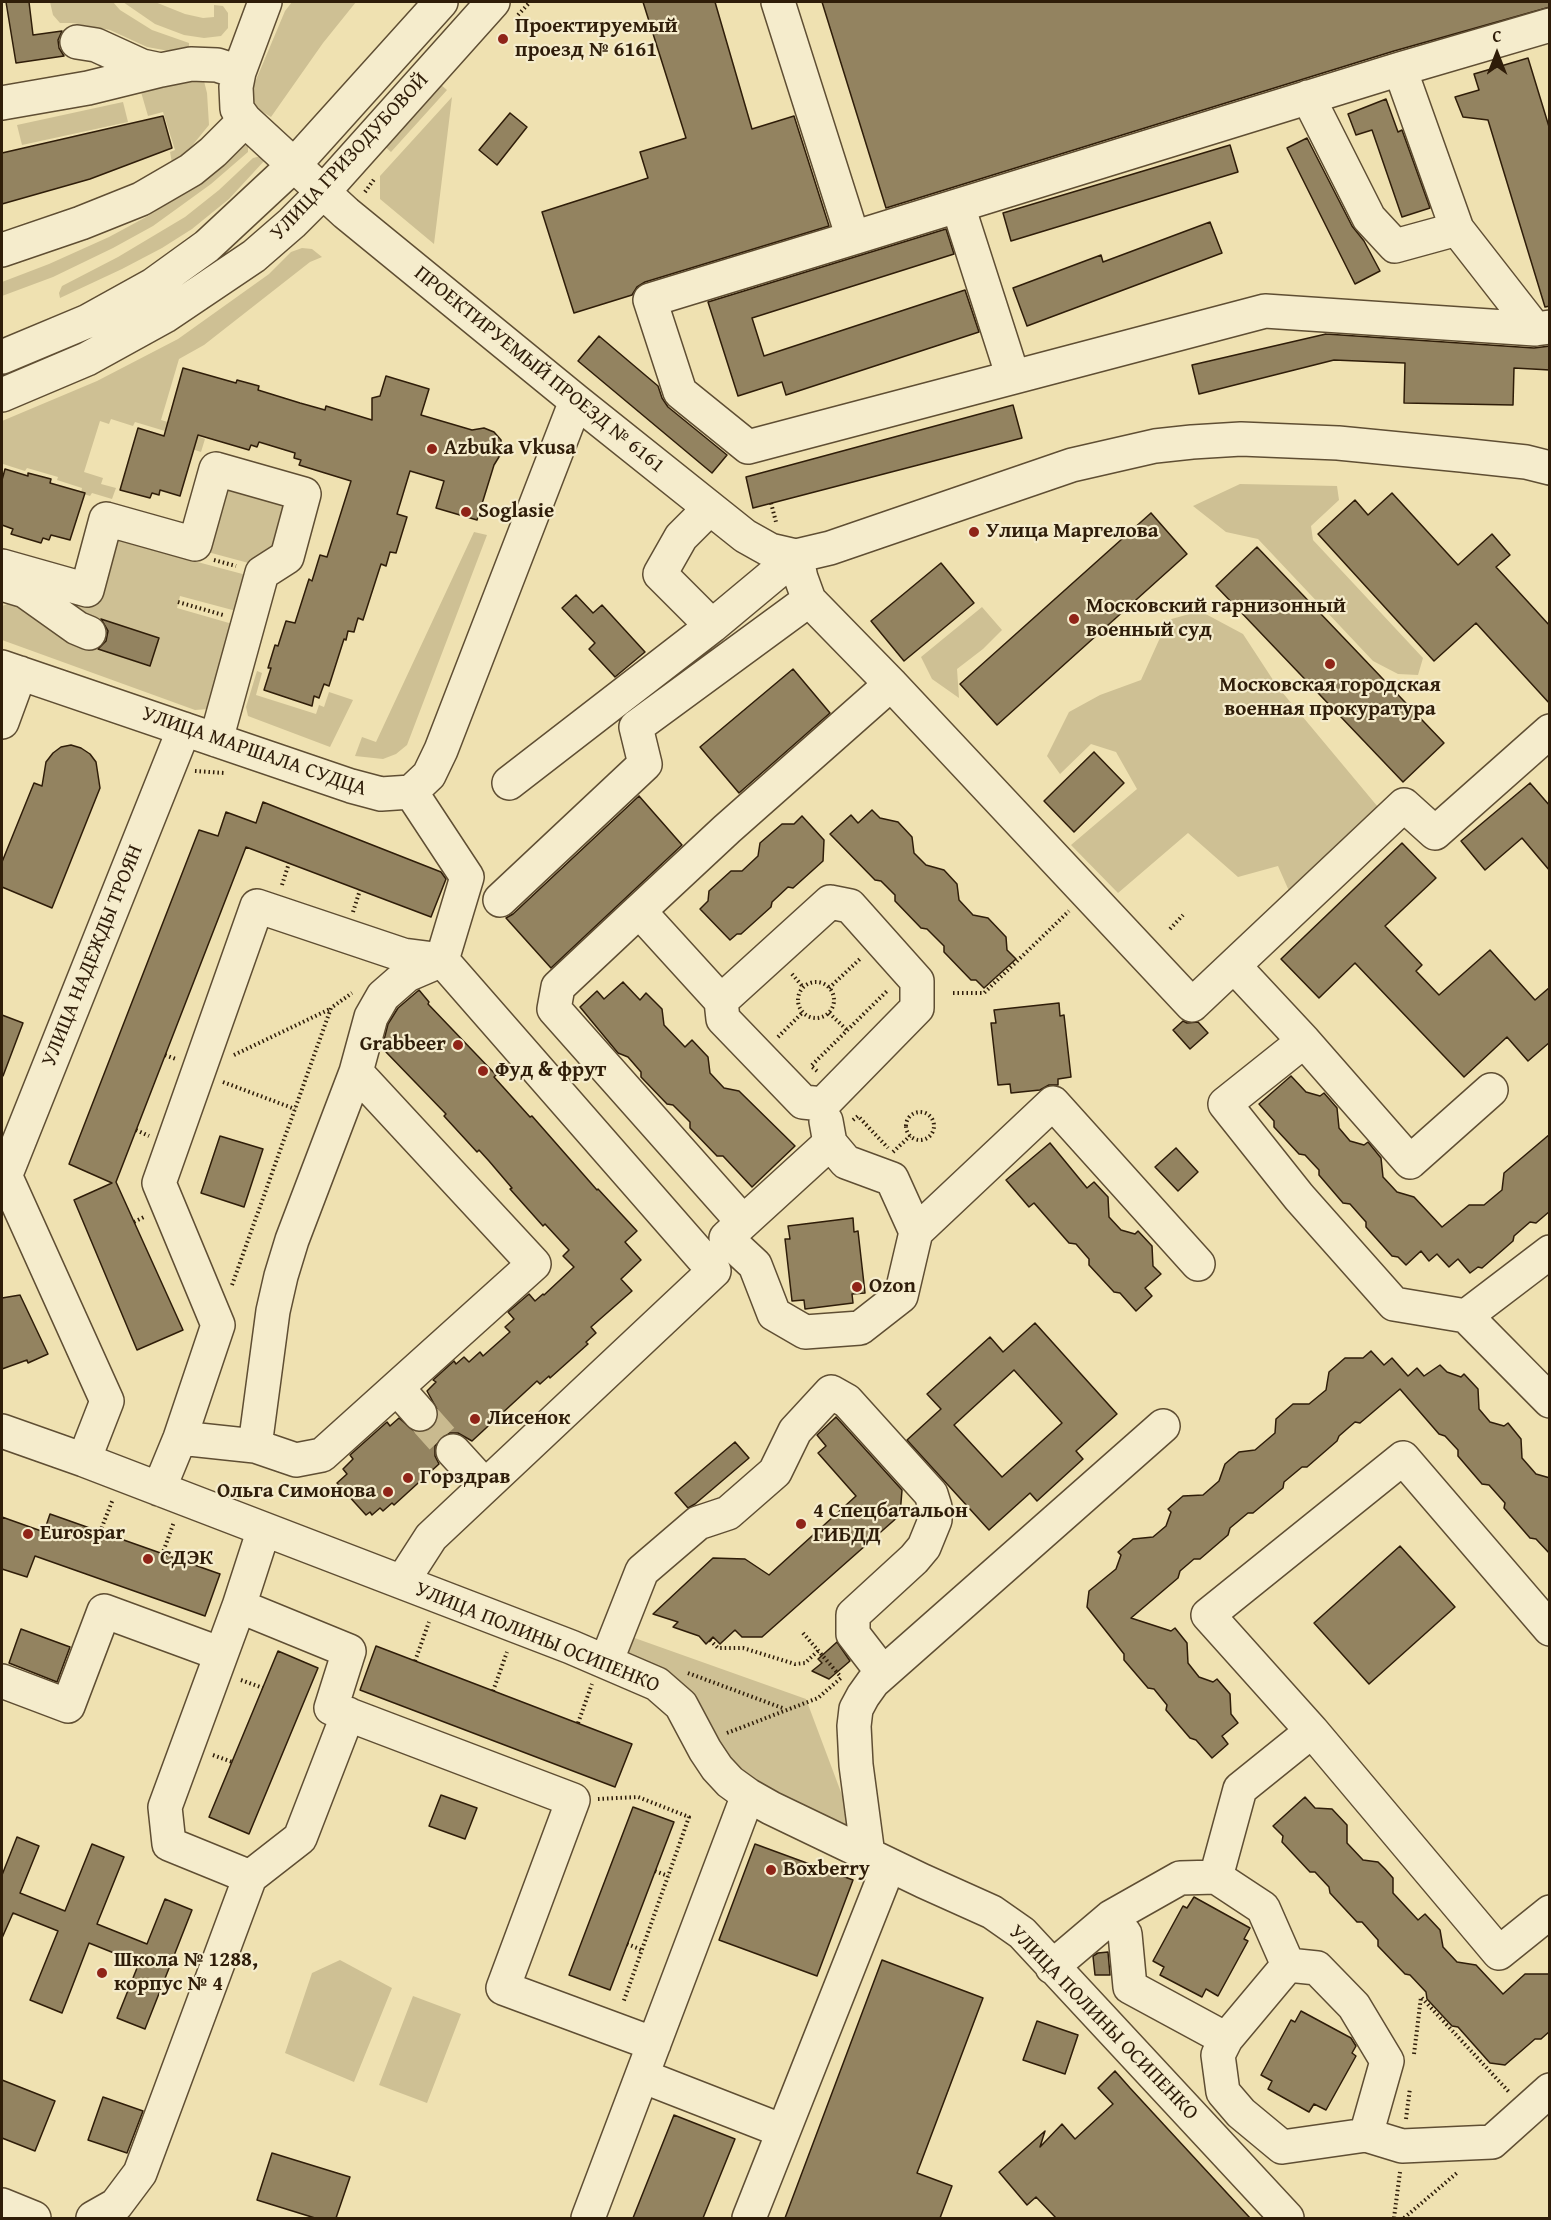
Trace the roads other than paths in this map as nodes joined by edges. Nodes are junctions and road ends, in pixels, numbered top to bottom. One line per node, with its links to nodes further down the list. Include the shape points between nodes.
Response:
1 (265, 2): 9 (street)
2 (441, 2): 13 (street, УЛИЦА ГРИЗОДУБОВОЙ)
3 (493, 2): 14 (street, УЛИЦА ГРИЗОДУБОВОЙ)
4 (778, 2): 17 (street)
5 (1550, 25): 7 (street)
6 (77, 42): 8 (street, via 96,45 142,66)
7 (1401, 69): 10 (street); 16 (street)
8 (161, 70): 9 (street, via 191,64 217,65); 11 (street)
9 (239, 72): 12 (street, via 237,109)
10 (1308, 98): 15 (street); 16 (street, via 1369,218 1395,246)
11 (2, 103)
12 (245, 120): 13 (street, ПРОЕКТИРУЕМЫЙ ПРОЕЗД № 6161); 18 (street, via 191,170 141,199)
13 (294, 165): 14 (street, ПРОЕКТИРУЕМЫЙ ПРОЕЗД № 6161); 20 (street, УЛИЦА ГРИЗОДУБОВОЙ, via 207,246 153,285 88,321)
14 (323, 192): 22 (street, УЛИЦА ГРИЗОДУБОВОЙ, via 254,256 165,316 87,359); 23 (street, ПРОЕКТИРУЕМЫЙ ПРОЕЗД № 6161)
15 (958, 206): 17 (street); 21 (street)
16 (1457, 229): 19 (street)
17 (853, 238): 21 (street, via 650,300 680,392 748,447)
18 (2, 250)
19 (1542, 328): 21 (street, via 1265,311)
20 (9, 352)
21 (1014, 377)
22 (2, 395)
23 (576, 401): 25 (street, ПРОЕКТИРУЕМЫЙ ПРОЕЗД № 6161); 39 (street, via 441,750 429,775)
24 (1550, 468): 26 (street, via 1483,457 1338,443 1189,442 1072,465 830,548)
25 (710, 508): 26 (street, ПРОЕКТИРУЕМЫЙ ПРОЕЗД № 6161, via 770,550); 30 (street, via 681,537 660,574)
26 (796, 556): 29 (street); 30 (street)
27 (2, 566): 37 (street, via 87,590 106,519 195,544 216,469 304,494 287,557 262,573)
28 (2, 584): 31 (street, via 26,591)
29 (809, 600): 33 (street); 40 (street, via 636,727 645,764)
30 (712, 626): 38 (street)
31 (89, 633)
32 (11, 670): 34 (street); 35 (street, УЛИЦА МАРШАЛА СУДЦА)
33 (891, 684): 41 (street); 43 (street, via 1192,1005)
34 (2, 722)
35 (184, 729): 37 (street, УЛИЦА МАРШАЛА СУДЦА); 51 (street, УЛИЦА НАДЕЖДЫ ТРОЯН)
36 (1550, 731): 43 (street, via 1436,833 1404,805)
37 (216, 740): 39 (street, УЛИЦА МАРШАЛА СУДЦА, via 351,786 381,794)
38 (509, 783)
39 (411, 792): 42 (street, via 467,877)
40 (500, 900)
41 (639, 911): 44 (street); 45 (street, via 558,987)
42 (442, 960): 47 (street); 48 (street, via 407,975 383,996 371,1017); 62 (street, via 403,955 257,906 159,1183 218,1325)
43 (1234, 966): 46 (street)
44 (721, 1001): 50 (street, via 723,1019); 50 (street, via 830,902 850,906 917,981 917,1008)
45 (554, 1009): 47 (street); 53 (street)
46 (1304, 1041): 49 (street, via 1410,1162); 56 (street, via 1225,1104 1299,1197 1394,1304)
47 (515, 1044): 53 (street)
48 (356, 1072): 57 (street, via 534,1264); 63 (street, via 281,1276)
49 (1491, 1090)
50 (827, 1126): 52 (street, via 846,1162 892,1179); 53 (street)
51 (3, 1180): 65 (street, via 107,1401)
52 (916, 1232): 53 (street, via 901,1296 860,1328 805,1332 774,1314 755,1265); 55 (street, via 1053,1103)
53 (724, 1239): 66 (street, via 714,1271)
54 (1550, 1252): 56 (street)
55 (1198, 1264)
56 (1466, 1316): 58 (street)
57 (397, 1388): 59 (street); 63 (street, via 322,1455 296,1460)
58 (1550, 1401)
59 (420, 1414)
60 (1162, 1426): 74 (street)
61 (2, 1431): 65 (street, УЛИЦА ПОЛИНЫ ОСИПЕНКО)
62 (180, 1438): 63 (street); 67 (street)
63 (255, 1446)
64 (453, 1451): 66 (street)
65 (84, 1460): 67 (street, УЛИЦА ПОЛИНЫ ОСИПЕНКО)
66 (485, 1486): 69 (street, via 431,1537)
67 (171, 1493): 68 (street, УЛИЦА ПОЛИНЫ ОСИПЕНКО)
68 (264, 1529): 69 (street, УЛИЦА ПОЛИНЫ ОСИПЕНКО); 70 (street)
69 (402, 1582): 73 (street, УЛИЦА ПОЛИНЫ ОСИПЕНКО)
70 (239, 1606): 72 (street); 76 (street, via 349,1651 331,1708)
71 (1550, 1629): 77 (street, via 1403,1458 1208,1615)
72 (221, 1654): 75 (street, via 104,1611 68,1706); 81 (street, via 165,1806 169,1844)
73 (603, 1661): 74 (street, via 642,1571 698,1523 728,1513 775,1472 795,1431 831,1392 847,1401 931,1494 935,1507 935,1520 924,1547 853,1615 853,1634); 78 (street, УЛИЦА ПОЛИНЫ ОСИПЕНКО, via 670,1693 717,1768)
74 (876, 1663): 79 (street, via 873,1682 855,1709 854,1726 856,1766)
75 (2, 1681)
76 (348, 1714): 81 (street, via 300,1839); 87 (street, via 573,1800 503,1988)
77 (1312, 1731): 80 (street, via 1240,1789); 82 (street, via 1499,1953)
78 (748, 1795): 79 (street, УЛИЦА ПОЛИНЫ ОСИПЕНКО); 87 (street)
79 (879, 1860): 85 (street, УЛИЦА ПОЛИНЫ ОСИПЕНКО, via 992,1912 1022,1933); 90 (street)
80 (1216, 1876): 83 (street, via 1180,1878); 84 (street, via 1263,1908)
81 (250, 1877): 94 (street, via 140,2173 116,2205)
82 (1550, 1912)
83 (1111, 1917): 85 (street); 86 (street, via 1125,1934 1130,1987)
84 (1288, 1965): 86 (street); 91 (street, via 1317,1968 1354,2006 1386,2061)
85 (1052, 1967): 97 (street, УЛИЦА ПОЛИНЫ ОСИПЕНКО)
86 (1226, 2039): 91 (street, via 1218,2055 1223,2092 1241,2113 1282,2147)
87 (654, 2044): 88 (street)
88 (642, 2076): 90 (street); 95 (street)
89 (1538, 2101): 91 (street, via 1492,2142 1402,2146)
90 (783, 2131): 96 (street)
91 (1365, 2135)
92 (2, 2205): 93 (street)
93 (34, 2218)
94 (93, 2218)
95 (588, 2218)
96 (749, 2218)
97 (1287, 2218)

